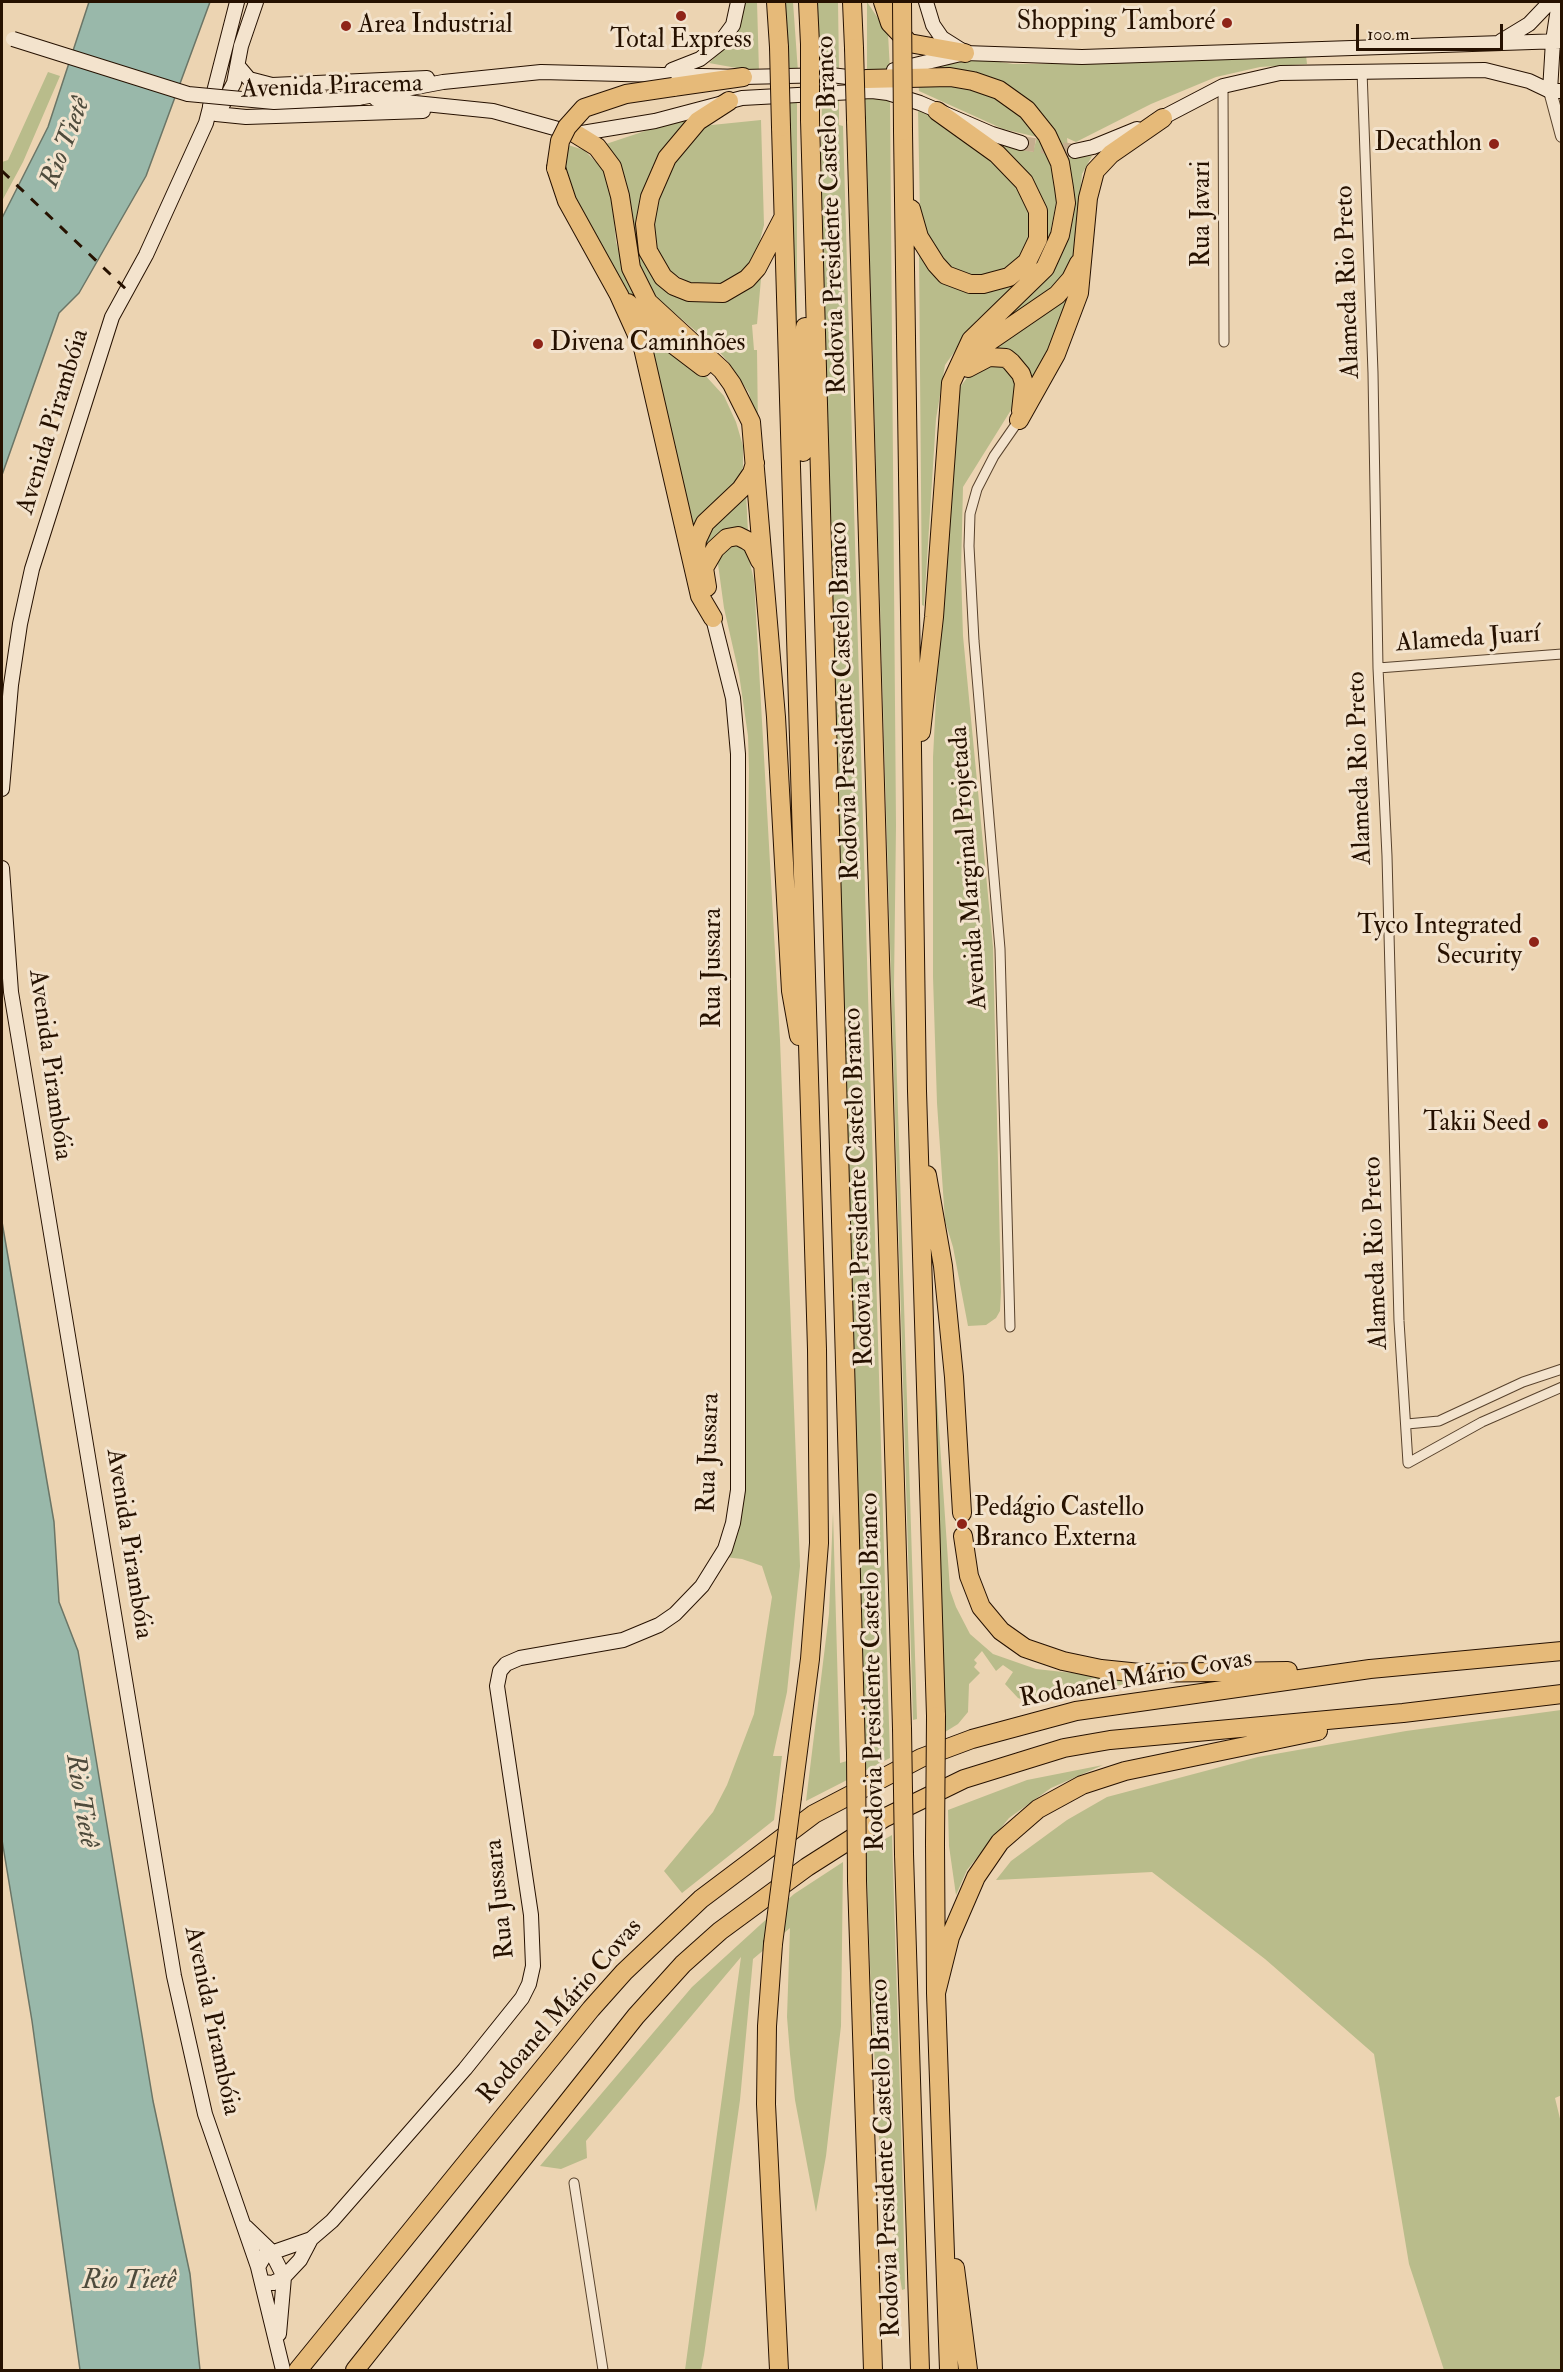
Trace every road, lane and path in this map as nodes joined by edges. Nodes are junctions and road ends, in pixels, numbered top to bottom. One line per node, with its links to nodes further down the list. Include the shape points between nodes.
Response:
1 (237, 2): 28 (main road, Avenida Pirambóia)
2 (255, 2): 16 (main road, Avenida Pirambóia)
3 (738, 2): 20 (main road, via 733,25 711,52)
4 (776, 2): 35 (highway, Rodovia Presidente Castelo Branco, bridge)
5 (808, 2): 36 (highway, Rodovia Presidente Castelo Branco, bridge)
6 (852, 2): 81 (highway, Rodovia Presidente Castelo Branco, bridge)
7 (883, 2): 15 (highway, via 890,23 909,43)
8 (902, 2): 34 (highway, bridge)
9 (926, 2): 15 (main road, via 942,38)
10 (1550, 2): 14 (main road, via 1529,24)
11 (1559, 2): 13 (main road)
12 (7, 38): 24 (main road, bridge, via 188,94 273,102)
13 (1557, 41): 14 (main road); 23 (main road)
14 (1499, 42): 15 (main road, via 1082,57)
15 (965, 53): 19 (main road)
16 (238, 66): 21 (main road, Avenida Piracema, via 249,79 272,85 433,78); 28 (main road, Avenida Pirambóia, via 228,96)
17 (1362, 70): 22 (main road, via 1280,73); 23 (main road, via 1485,70); 48 (street, Alameda Rio Preto)
18 (743, 77): 19 (main road, via 831,75); 20 (highway)
19 (866, 79): 40 (highway, via 950,77 999,90 1036,120 1060,163 1066,202 1054,250 1030,286 971,339)
20 (668, 80): 21 (main road, Avenida Piracema, via 541,72); 38 (highway, bridge, via 584,108 560,141 556,168 560,185 576,222)
21 (443, 82): 24 (main road, Avenida Piracema)
22 (1223, 86): 29 (main road); 39 (street, Rua Javari)
23 (1556, 91): 31 (street)
24 (362, 98): 26 (main road, Avenida Piracema)
25 (729, 101): 27 (main road, Avenida Piracema, via 872,91); 30 (main road, Avenida Piracema, via 655,121); 35 (highway, via 698,121 667,158 650,197 645,224 648,251 663,277 674,286 689,292 723,293 757,268)
26 (449, 107): 28 (main road, Avenida Piracema, via 328,115); 30 (main road, Avenida Piracema, via 493,111)
27 (937, 111): 32 (main road, Avenida Piracema); 34 (highway, via 997,154 1024,182 1038,211 1038,238 1027,262 1009,277 984,284 957,280 946,274 927,252)
28 (211, 114): 50 (main road, Avenida Pirambóia, via 146,255 112,317 32,569 10,685)
29 (1163, 118): 33 (main road); 37 (highway, via 1111,153 1095,171 1088,198)
30 (576, 134): 42 (highway, via 597,147 612,167 631,268 648,302 722,370)
31 (1562, 136)
32 (1021, 143)
33 (1075, 151)
34 (905, 192): 51 (highway)
35 (786, 211): 49 (highway, Rodovia Presidente Castelo Branco)
36 (813, 251): 49 (highway, via 807,268 801,633); 80 (highway, Rodovia Presidente Castelo Branco, bridge)
37 (1084, 254): 40 (highway, via 1065,287 984,345); 41 (highway, via 1079,293 1067,328)
38 (619, 295): 42 (highway, via 657,332 713,375); 44 (highway, via 647,364)
39 (1224, 342)
40 (954, 376): 41 (highway, via 989,357 1006,358 1024,383); 51 (highway, via 934,617)
41 (1019, 420): 55 (street, Avenida Marginal Projetada, via 977,489 970,514 969,546 1000,949)
42 (751, 422): 43 (highway)
43 (756, 458): 44 (highway, via 741,489 712,515 700,533); 45 (highway)
44 (694, 568): 46 (highway, via 700,596)
45 (764, 571): 46 (highway, via 746,540 734,536 720,543 704,568); 53 (highway, via 791,992)
46 (713, 618): 69 (main road, Rua Jussara, via 733,698 738,754 738,1490 733,1522 724,1549 702,1586 659,1625 623,1640 520,1658 500,1671 497,1686 531,1915 530,1984 465,2069 332,2221)
47 (1562, 654): 48 (street, Alameda Juarí)
48 (1378, 668): 58 (street, Alameda Rio Preto, via 1399,1321)
49 (796, 672): 53 (highway)
50 (2, 789)
51 (912, 814): 54 (highway)
52 (2, 868): 68 (main road, Avenida Pirambóia, via 12,1003 174,1976 205,2114)
53 (809, 1076): 79 (highway, bridge, via 819,1543 810,1659 773,1944 767,2026 766,2104)
54 (919, 1154): 59 (highway, via 931,1188 944,1266); 65 (highway, bridge, via 936,1716)
55 (1010, 1327)
56 (1562, 1369): 58 (street, via 1523,1382 1439,1421)
57 (1562, 1387): 58 (street, Alameda Rio Preto, via 1482,1422 1408,1463)
58 (1407, 1424)
59 (962, 1513)
60 (963, 1536): 62 (highway, via 969,1576 981,1607 1012,1640 1041,1654 1101,1669 1140,1672)
61 (1562, 1651): 62 (highway, Rodoanel Mário Covas)
62 (1370, 1669): 76 (highway, Rodoanel Mário Covas, via 1076,1711 1022,1723 921,1758 814,1814 701,1899 624,1972)
63 (1562, 1694): 64 (highway)
64 (1402, 1713): 65 (highway, via 1125,1771 1082,1785 1038,1809 1000,1842 976,1877 950,1937); 77 (highway, via 1110,1740 1064,1748 964,1779 875,1824 807,1867 720,1931 683,1964 636,2016)
65 (936, 1993): 66 (highway)
66 (941, 2182): 82 (highway); 83 (highway)
67 (574, 2183): 78 (street)
68 (241, 2220): 70 (main road, Avenida Pirambóia); 71 (main road, Avenida Pirambóia)
69 (310, 2239): 70 (main road, Rua Jussara); 72 (main road, Rua Jussara, via 300,2259)
70 (271, 2251): 71 (main road); 72 (main road, Avenida Pirambóia)
71 (258, 2267): 73 (main road)
72 (284, 2277): 73 (main road, via 273,2283); 74 (main road)
73 (262, 2282): 74 (main road)
74 (278, 2345): 75 (main road)
75 (283, 2370)
76 (298, 2370)
77 (355, 2370)
78 (603, 2370)
79 (779, 2370)
80 (873, 2370)
81 (920, 2370)
82 (949, 2370)
83 (968, 2370)

